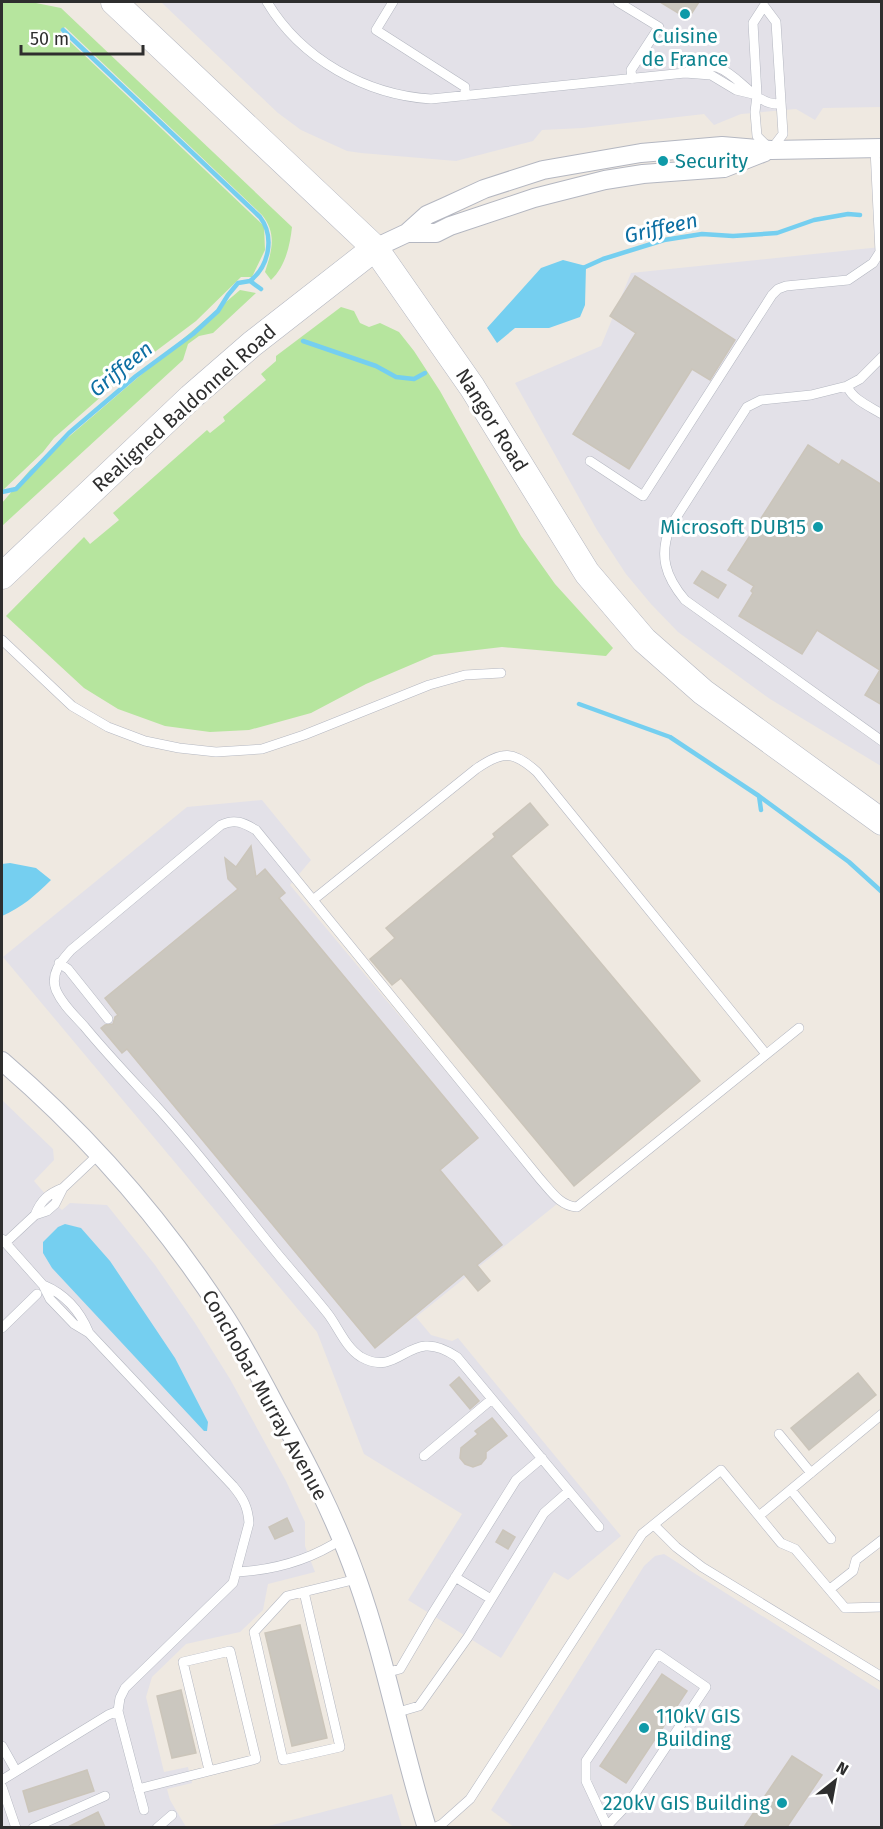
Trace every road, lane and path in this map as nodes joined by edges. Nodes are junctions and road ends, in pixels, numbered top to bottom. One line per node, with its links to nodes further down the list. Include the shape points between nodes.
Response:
1 (114, 2): 12 (main road, Nangor Road)
2 (267, 2): 8 (lane, via 314,54 365,84 416,98)
3 (393, 2): 8 (lane, via 376,30 465,87)
4 (618, 2): 6 (lane, via 659,27 631,70)
5 (765, 4): 7 (lane, via 753,23); 9 (lane, via 776,22)
6 (632, 79): 7 (lane, via 685,73 711,75 736,90); 8 (lane)
7 (757, 95): 9 (lane); 11 (lane, via 757,136)
8 (465, 96)
9 (780, 104): 11 (lane, via 783,134)
10 (878, 148): 11 (street); 16 (lane, via 880,252 873,263 848,280 786,286 772,295 644,496)
11 (771, 150): 12 (street, via 722,146 681,149 543,170 484,189 445,207 407,233)
12 (375, 248): 17 (main road, Realigned Baldonnel Road, via 191,397); 21 (main road, Nangor Road, via 472,387 587,573 644,640 703,692)
13 (882, 357): 14 (lane)
14 (847, 386): 15 (lane, via 857,399); 20 (lane, via 811,395 761,400 747,407 670,527 663,554 670,579 685,600)
15 (882, 414)
16 (590, 461)
17 (2, 576)
18 (2, 640): 19 (lane, via 72,706 108,727 146,741 216,752 262,749 429,685 465,675)
19 (501, 673)
20 (882, 741)
21 (882, 822)
22 (313, 900): 23 (lane, via 256,830 239,822 226,823); 26 (lane, via 494,756 515,757 537,772); 26 (lane, via 540,1179 569,1207 578,1207)
23 (59, 963): 24 (lane); 32 (lane, via 56,988 64,1003 158,1108 354,1352 382,1363 419,1346 446,1349)
24 (108, 1019)
25 (799, 1028): 26 (lane)
26 (766, 1054)
27 (2, 1061): 28 (street, Conchobar Murray Avenue)
28 (100, 1153): 29 (lane, via 63,1188 50,1193 39,1203 35,1215); 43 (street, Conchobar Murray Avenue, via 184,1256 223,1314 314,1475)
29 (3, 1241): 46 (lane, via 43,1285 58,1291 82,1317 89,1333 246,1503 249,1523)
30 (37, 1294): 31 (lane)
31 (2, 1328)
32 (492, 1399): 35 (lane); 36 (lane)
33 (882, 1414): 37 (lane)
34 (779, 1434): 37 (lane)
35 (424, 1456)
36 (542, 1458): 39 (lane); 47 (lane, via 516,1480)
37 (811, 1473): 38 (lane)
38 (791, 1490): 40 (lane); 44 (lane)
39 (569, 1491): 42 (lane); 51 (lane, via 544,1514)
40 (759, 1516): 41 (lane, via 722,1470); 49 (lane, via 781,1543 795,1549)
41 (654, 1525): 54 (lane, via 702,1567); 70 (lane, via 642,1534 470,1799)
42 (599, 1527)
43 (342, 1539): 46 (lane, via 294,1563); 48 (street, Conchobar Murray Avenue)
44 (831, 1539)
45 (882, 1540): 49 (lane, via 856,1560 853,1571)
46 (237, 1572): 55 (lane, via 224,1593 124,1688)
47 (455, 1577): 51 (lane); 53 (lane, via 400,1669)
48 (357, 1579): 50 (lane); 53 (street, Conchobar Murray Avenue)
49 (830, 1589): 52 (lane, via 845,1608)
50 (304, 1592): 50 (lane, via 287,1596 254,1632 283,1760 340,1748)
51 (492, 1599): 56 (lane, via 418,1706)
52 (882, 1607)
53 (385, 1673): 56 (street, Conchobar Murray Avenue)
54 (882, 1677)
55 (118, 1711): 59 (lane); 62 (lane)
56 (395, 1713): 69 (street, Conchobar Murray Avenue)
57 (2, 1746): 59 (lane)
58 (209, 1770): 58 (lane, via 256,1759 230,1651 183,1662); 62 (lane)
59 (16, 1771): 60 (lane)
60 (2, 1780)
61 (2, 1787): 66 (lane)
62 (138, 1789): 64 (lane)
63 (105, 1796): 67 (lane)
64 (144, 1810)
65 (172, 1815): 68 (lane)
66 (16, 1827)
67 (33, 1827)
68 (157, 1827)
69 (427, 1827)
70 (434, 1827)
71 (606, 1827): 71 (lane, via 628,1804 706,1687 658,1654 586,1761 586,1781)

